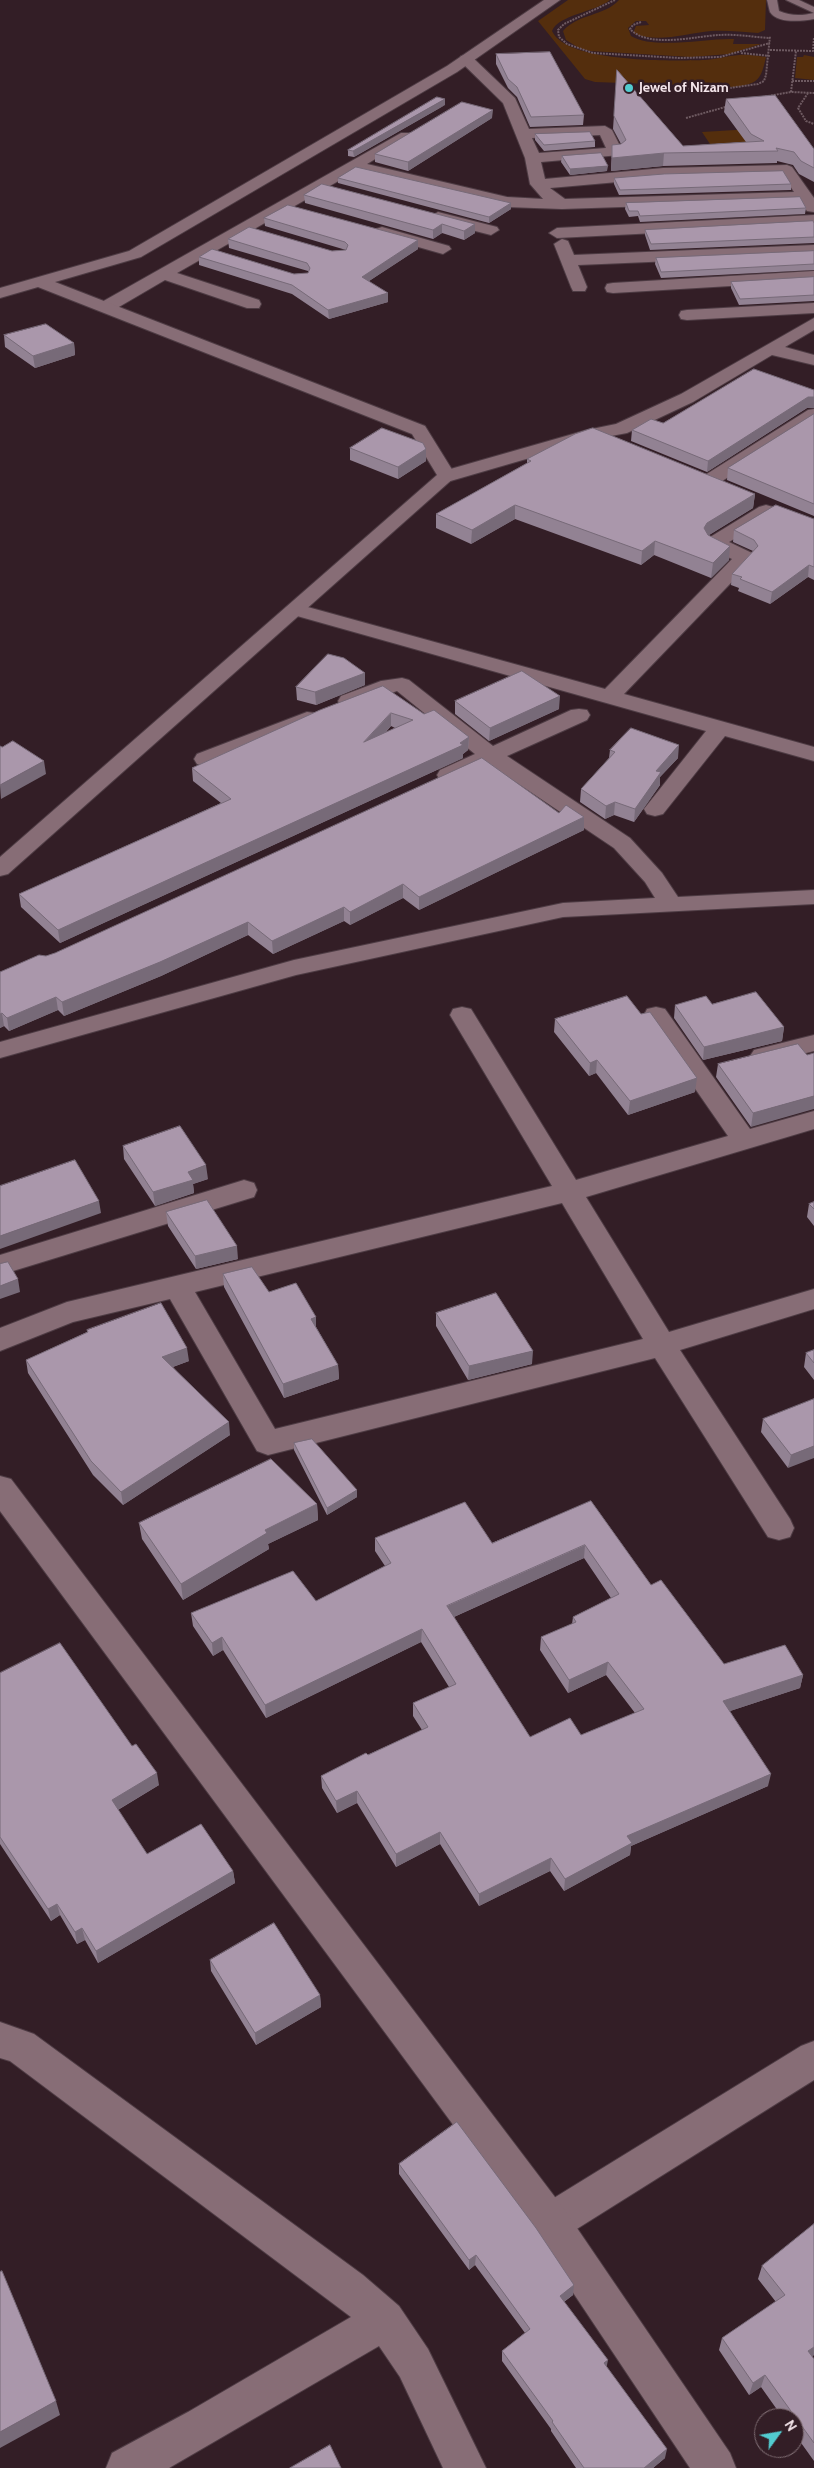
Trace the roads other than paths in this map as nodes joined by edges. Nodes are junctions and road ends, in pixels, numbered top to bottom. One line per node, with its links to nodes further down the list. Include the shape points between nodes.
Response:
1 (553, 0): 6 (street)
2 (772, 0): 5 (lane, via 775,12 780,15)
3 (791, 0): 4 (lane)
4 (814, 10)
5 (814, 16)
6 (466, 59): 8 (street, via 510,102); 33 (street, via 135,254)
7 (416, 130): 10 (street)
8 (523, 134): 9 (street); 9 (street, via 605,130 615,152)
9 (533, 158): 13 (street)
10 (356, 166): 14 (street); 16 (street, via 506,202)
11 (805, 169): 12 (street)
12 (787, 170): 13 (street, via 664,173); 18 (street)
13 (538, 184): 16 (street)
14 (321, 186): 15 (street); 17 (street)
15 (340, 191)
16 (552, 204): 18 (street); 24 (street)
17 (286, 206): 19 (street); 21 (street)
18 (812, 208): 24 (street)
19 (305, 211)
20 (425, 213): 23 (street)
21 (247, 228): 25 (street); 26 (street)
22 (369, 229): 27 (street)
23 (491, 230)
24 (556, 233): 30 (street)
25 (265, 234)
26 (208, 249): 29 (street); 31 (street)
27 (443, 249)
28 (814, 250): 30 (street)
29 (227, 255)
30 (570, 260): 34 (street)
31 (162, 274): 37 (street); 38 (street)
32 (814, 276): 35 (street)
33 (40, 282): 36 (street); 38 (street)
34 (580, 287)
35 (613, 288)
36 (0, 293)
37 (253, 304)
38 (106, 307): 48 (street, via 419,430)
39 (814, 308): 40 (street)
40 (687, 315)
41 (814, 323): 42 (street)
42 (770, 349): 43 (street); 45 (street, via 670,406 621,429)
43 (814, 360)
44 (814, 414): 49 (street)
45 (592, 434): 46 (street); 48 (street)
46 (628, 448)
47 (691, 474): 49 (street)
48 (447, 476): 52 (street)
49 (709, 481): 50 (street)
50 (727, 488)
51 (769, 506): 53 (street, via 714,543 745,557)
52 (297, 610): 53 (street); 61 (street)
53 (609, 696): 55 (street)
54 (579, 715): 57 (street)
55 (720, 728): 56 (street); 60 (street)
56 (814, 754)
57 (490, 755): 58 (street, via 402,684 388,685); 59 (street); 63 (street, via 622,843 654,878)
58 (205, 759)
59 (427, 784)
60 (655, 809)
61 (0, 869)
62 (814, 897): 63 (street)
63 (671, 905): 67 (street, via 564,910 304,966)
64 (462, 1015): 72 (street)
65 (656, 1015): 68 (street)
66 (814, 1043): 68 (street)
67 (0, 1050)
68 (696, 1072): 70 (street)
69 (814, 1120): 70 (street)
70 (744, 1140): 72 (street)
71 (244, 1190): 73 (street)
72 (569, 1192): 74 (street); 77 (street)
73 (0, 1264)
74 (177, 1286): 76 (street, via 67,1313); 77 (street, via 268,1443)
75 (814, 1299): 77 (street)
76 (0, 1340)
77 (662, 1345): 79 (street)
78 (0, 1489): 82 (street)
79 (779, 1528)
80 (0, 2040): 83 (street, via 21,2047 349,2289)
81 (814, 2059): 82 (street)
82 (550, 2223): 86 (street)
83 (385, 2320): 84 (street); 85 (street, via 414,2363)
84 (127, 2468)
85 (464, 2468)
86 (715, 2468)

